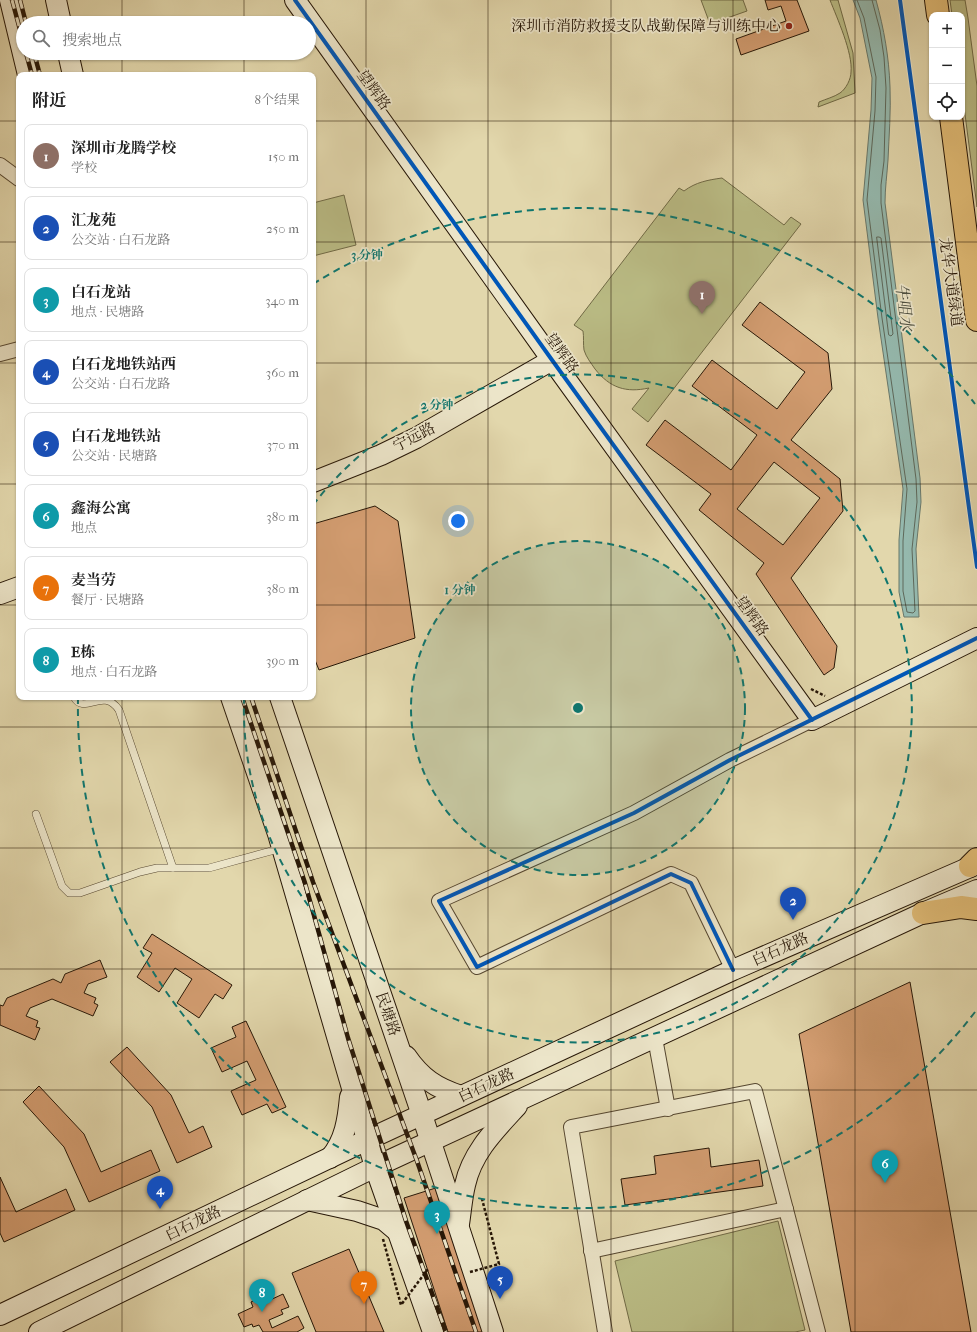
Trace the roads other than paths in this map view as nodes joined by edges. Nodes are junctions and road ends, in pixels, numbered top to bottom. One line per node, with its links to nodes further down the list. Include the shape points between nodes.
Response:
1 (10, 0): 8 (main road)
2 (56, 0): 6 (main road)
3 (295, 0): 7 (main road, 望辉路)
4 (936, 0): 5 (main road)
5 (938, 12)
6 (59, 16)
7 (306, 16)
8 (16, 25)
9 (316, 29): 20 (main road, 望辉路)
10 (24, 60): 12 (main road)
11 (70, 60): 13 (main road)
12 (27, 72)
13 (72, 72)
14 (951, 120): 17 (main road)
15 (0, 166): 16 (street)
16 (16, 177)
17 (977, 320)
18 (16, 350): 19 (street)
19 (0, 354)
20 (552, 360): 21 (main road, 宁远路, via 416,438); 30 (main road, 望辉路)
21 (316, 481)
22 (16, 588): 23 (main road)
23 (0, 594)
24 (977, 638): 30 (main road)
25 (75, 700): 26 (lane, via 83,704)
26 (97, 700)
27 (106, 700): 34 (lane, via 119,710)
28 (232, 700): 32 (main road)
29 (281, 700): 40 (main road, 民塘路)
30 (812, 720): 38 (street, via 730,760 634,813 439,902 477,967 672,874 691,883)
31 (36, 814): 34 (lane, via 62,886 69,893 80,893 140,872)
32 (282, 848): 34 (lane, via 209,868); 41 (main road)
33 (975, 863): 38 (main road, 白石龙路)
34 (173, 868)
35 (977, 890): 37 (main road, 白石龙路)
36 (977, 909): 37 (main road, via 961,907)
37 (924, 913): 39 (main road, 白石龙路)
38 (733, 970): 42 (main road, 白石龙路)
39 (654, 1038): 43 (main road, 白石龙路); 44 (street)
40 (399, 1047): 42 (main road, via 413,1067 430,1082); 45 (main road, 民塘路)
41 (351, 1085): 46 (main road); 48 (main road, via 344,1135)
42 (461, 1096): 45 (main road, 白石龙路)
43 (525, 1098): 47 (main road, 白石龙路); 52 (main road, via 488,1138 473,1161 465,1184)
44 (668, 1109): 51 (street, via 755,1091); 54 (street, via 571,1127)
45 (422, 1114): 46 (main road, 白石龙路); 47 (main road, 民塘路)
46 (367, 1140): 48 (main road, 白石龙路); 49 (main road)
47 (430, 1142): 49 (main road, 白石龙路); 52 (main road, 民塘路)
48 (330, 1158): 55 (main road, 白石龙路)
49 (375, 1167): 50 (main road, 白石龙路); 53 (main road)
50 (307, 1200): 53 (main road, via 384,1220); 56 (main road, 白石龙路)
51 (786, 1210): 54 (street); 60 (street)
52 (459, 1228): 58 (main road, 民塘路)
53 (390, 1235): 57 (main road)
54 (591, 1251): 59 (street)
55 (0, 1315)
56 (39, 1332)
57 (433, 1332)
58 (494, 1332)
59 (605, 1332)
60 (818, 1332)

